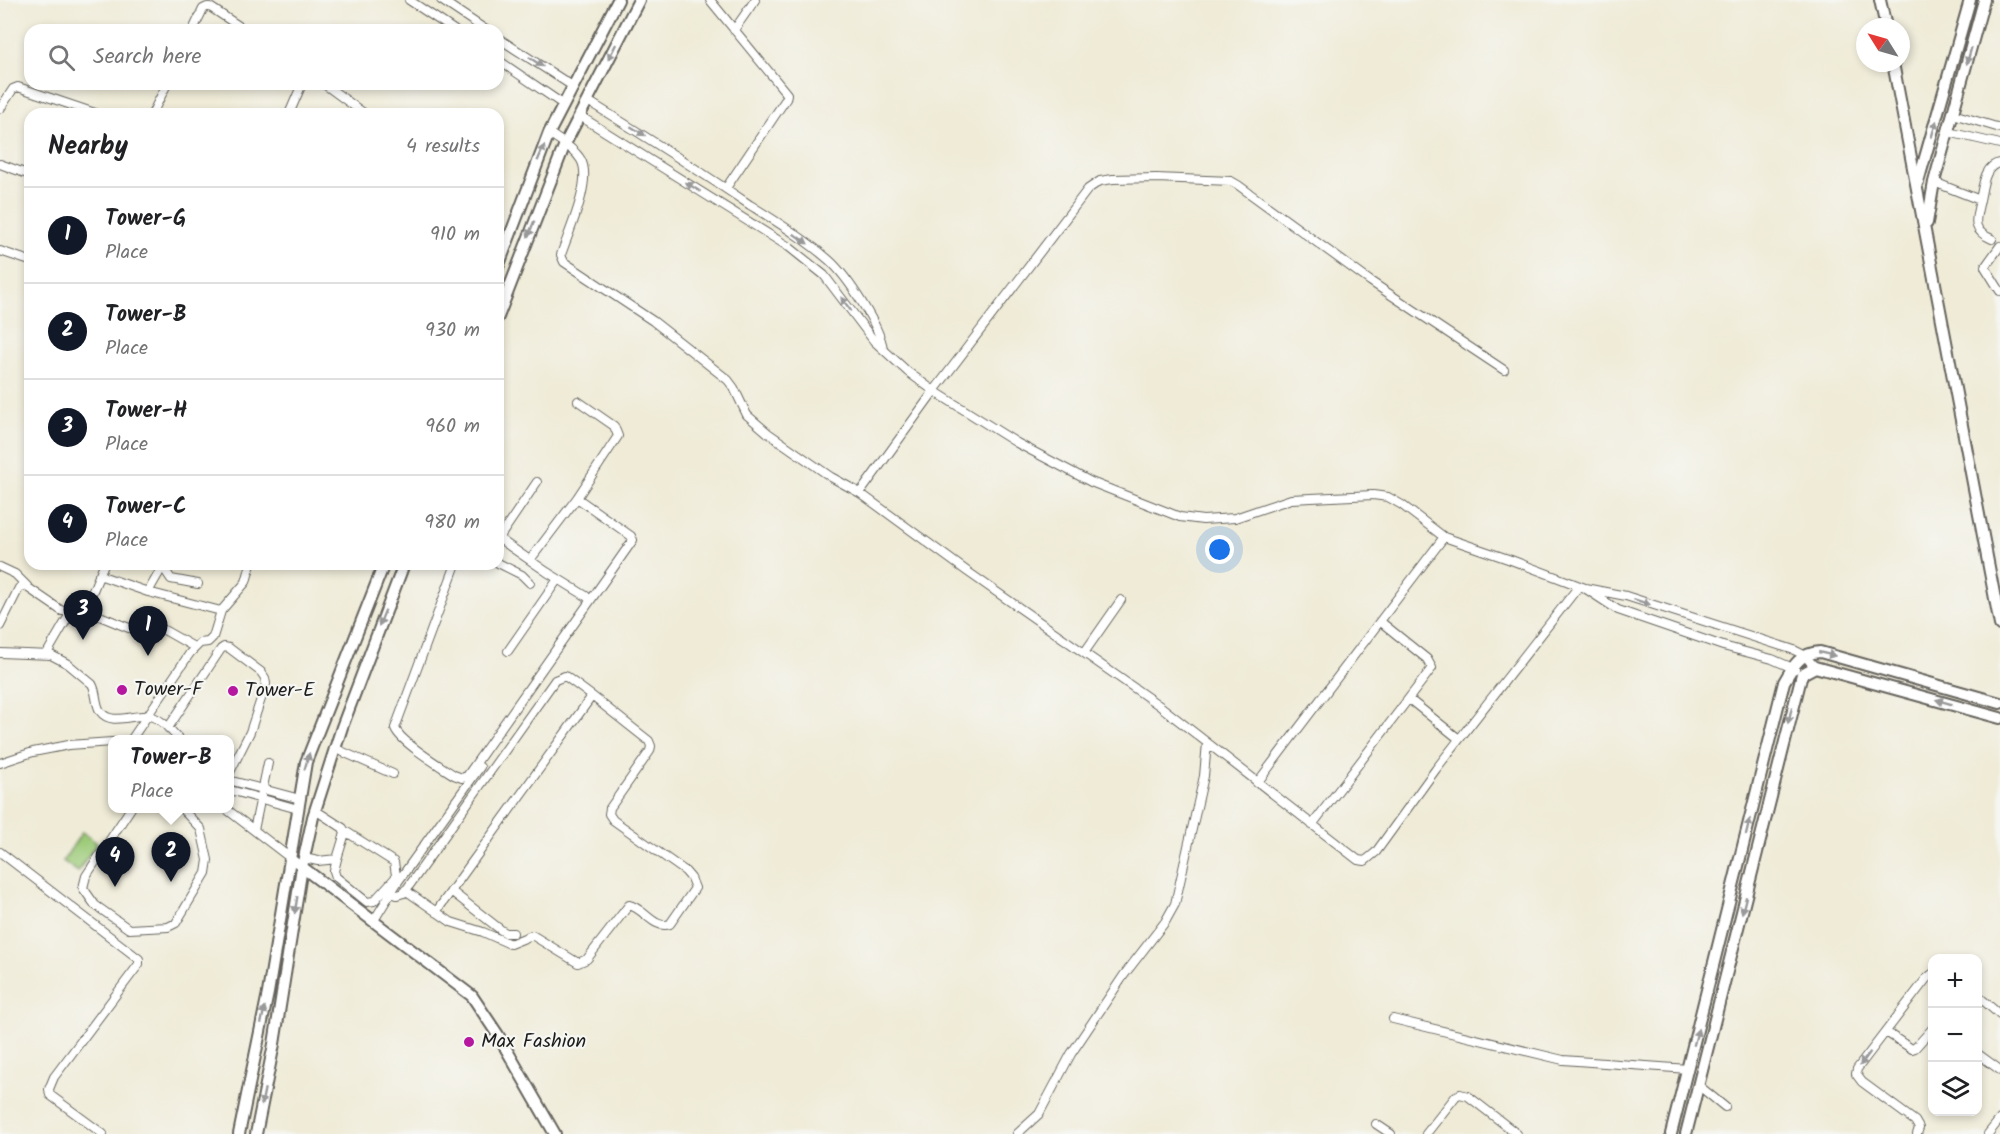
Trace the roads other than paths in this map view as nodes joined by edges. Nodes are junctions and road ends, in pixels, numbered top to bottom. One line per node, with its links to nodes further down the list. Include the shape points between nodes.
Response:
1 (409, 0): 13 (street)
2 (441, 0): 14 (street)
3 (618, 0): 19 (street)
4 (639, 0): 25 (street, one-way to 25)
5 (710, 0): 15 (street)
6 (755, 0): 15 (street)
7 (1880, 0): 10 (street)
8 (1970, 0): 43 (street, one-way to 8)
9 (1984, 0): 32 (street, one-way to 32)
10 (1884, 18)
11 (196, 24): 12 (street, via 207,7)
12 (236, 24)
13 (445, 24)
14 (477, 24)
15 (734, 30): 44 (street, via 788,96)
16 (504, 42): 19 (street, one-way to 19)
17 (504, 64): 26 (street)
18 (1895, 72): 43 (street)
19 (574, 87): 26 (street)
20 (24, 89): 31 (street, via 13,89)
21 (27, 90): 27 (street)
22 (164, 90): 28 (street)
23 (299, 90): 29 (street)
24 (332, 90): 30 (street)
25 (588, 101): 33 (street); 44 (street, one-way to 44)
26 (564, 105): 36 (street)
27 (80, 108)
28 (155, 108)
29 (292, 108)
30 (354, 108)
31 (0, 109)
32 (1953, 114): 34 (street); 35 (street)
33 (580, 116): 37 (street); 54 (street, one-way to 33, via 813,264)
34 (2000, 128)
35 (1948, 132): 38 (street); 42 (street)
36 (549, 133): 37 (street); 50 (street, one-way to 36)
37 (565, 144): 53 (street, one-way to 53); 59 (street, via 581,159 585,176 561,255 564,262 653,321 728,380 756,424)
38 (2000, 144)
39 (2000, 163): 45 (street, via 1988,171)
40 (0, 164): 41 (street)
41 (24, 173)
42 (1934, 182): 45 (street); 46 (street)
43 (1917, 185): 46 (street)
44 (726, 188): 54 (street, one-way to 54, via 830,261 863,305 881,336)
45 (1980, 200): 47 (street, via 1977,230)
46 (1925, 231): 91 (street)
47 (1992, 239)
48 (2000, 246): 52 (street, via 1985,267)
49 (0, 251): 51 (street)
50 (504, 251)
51 (24, 259)
52 (2000, 291)
53 (504, 302)
54 (883, 349): 56 (street)
55 (1504, 370): 56 (street, via 1232,182 1113,179 1088,189)
56 (934, 391): 59 (street); 62 (street, via 1017,443 1091,482 1180,517 1235,518 1291,500 1374,495 1402,505)
57 (578, 401): 60 (street, via 614,426 618,436)
58 (537, 482): 61 (street)
59 (860, 493): 100 (street)
60 (577, 498): 64 (street); 81 (street, via 633,538)
61 (504, 531)
62 (1444, 537): 79 (street); 87 (street)
63 (504, 542): 64 (street)
64 (530, 560): 75 (street)
65 (504, 566): 76 (street)
66 (0, 567): 78 (street, via 15,574)
67 (101, 570): 74 (street)
68 (160, 570): 80 (street)
69 (165, 570): 77 (street, via 174,580)
70 (249, 570): 85 (street, via 246,582)
71 (382, 570): 128 (street, one-way to 71, via 312,745)
72 (402, 570): 117 (street, one-way to 117)
73 (454, 570): 81 (street, via 394,728 410,744 459,777 467,776)
74 (99, 574): 80 (street); 84 (street)
75 (558, 579): 81 (street); 97 (street)
76 (530, 583)
77 (198, 584)
78 (28, 587): 86 (street, via 59,609); 90 (street, via 19,588)
79 (1582, 587): 83 (street, one-way to 83); 88 (street, via 1618,610); 114 (street)
80 (147, 592): 85 (street)
81 (590, 600)
82 (1121, 600): 100 (street)
83 (1659, 607): 88 (street); 89 (street)
84 (85, 610): 86 (street); 95 (street, via 129,628 164,630)
85 (221, 611): 94 (street)
86 (71, 612): 101 (street)
87 (1381, 622): 107 (street, via 1432,668); 125 (street)
88 (1654, 623): 93 (street)
89 (1708, 623): 92 (street); 93 (street)
90 (0, 626)
91 (2000, 626)
92 (1748, 636): 98 (street); 102 (street)
93 (1703, 640): 98 (street)
94 (208, 642): 95 (street); 96 (street)
95 (194, 647): 109 (street)
96 (224, 647): 111 (street); 121 (street, via 261,672 266,684)
97 (508, 651)
98 (1742, 651): 103 (street)
99 (0, 653): 101 (street)
100 (1084, 653): 116 (street)
101 (46, 655): 109 (street, via 59,657 92,684 103,714 113,719)
102 (1804, 655): 103 (street); 104 (street); 108 (street, one-way to 108, via 1820,652)
103 (1792, 667): 105 (street); 154 (street, one-way to 103, via 1784,682)
104 (1815, 667): 105 (street); 110 (street, one-way to 104)
105 (1802, 674): 156 (street, one-way to 156)
106 (592, 696): 141 (street, via 565,676 555,680); 142 (street); 144 (street, via 651,743 647,756 609,814 691,878 694,891 673,922 660,926 629,905 587,959 578,963 532,935 510,944 451,922)
107 (1409, 699): 114 (street); 133 (street)
108 (2000, 703)
109 (147, 716): 111 (street); 112 (street)
110 (2000, 718)
111 (168, 728): 113 (street)
112 (134, 735)
113 (175, 735)
114 (1459, 739): 133 (street, via 1376,852 1365,861 1358,860)
115 (108, 742): 118 (street, via 69,745)
116 (1207, 743): 125 (street); 164 (street, via 1175,904 1071,1054 1039,1114)
117 (334, 748): 122 (street); 129 (street)
118 (0, 763)
119 (268, 763): 126 (street)
120 (480, 767): 140 (street)
121 (234, 771)
122 (393, 774)
123 (234, 782): 126 (street)
124 (234, 783): 127 (street)
125 (1257, 783): 133 (street)
126 (263, 789): 127 (street); 128 (street)
127 (260, 799): 128 (street); 134 (street)
128 (299, 804): 137 (street)
129 (315, 810): 135 (street); 139 (street)
130 (128, 813): 131 (street, via 86,876 83,888 95,905 129,929 168,927 176,922 206,873 208,860 201,829)
131 (187, 813)
132 (232, 813): 134 (street)
133 (1312, 825)
134 (254, 830): 137 (street)
135 (345, 831): 138 (street); 140 (street, via 394,862)
136 (0, 852): 160 (street, via 139,959 49,1089 50,1095)
137 (289, 857): 139 (street); 161 (street, one-way to 137, via 268,993)
138 (337, 859): 139 (street); 140 (street, via 334,874 367,902 374,902)
139 (303, 862): 145 (street); 162 (street, one-way to 162)
140 (398, 879): 141 (street, via 406,884); 143 (street)
141 (405, 890): 143 (street, via 401,895); 144 (street)
142 (451, 891): 144 (street); 146 (street, via 501,930)
143 (391, 893): 145 (street)
144 (436, 912)
145 (373, 922): 163 (street, via 472,996)
146 (513, 933)
147 (1928, 977): 151 (street)
148 (1982, 1000): 149 (street)
149 (2000, 1015)
150 (1393, 1020): 154 (street, via 1563,1060)
151 (1886, 1032): 152 (street, via 1912,1049); 170 (street, one-way to 170, via 1856,1074 1915,1121)
152 (1928, 1033)
153 (1982, 1057): 155 (street)
154 (1688, 1069): 168 (street)
155 (2000, 1070)
156 (1698, 1085): 157 (street); 169 (street)
157 (1725, 1107)
158 (2000, 1119): 171 (street)
159 (1376, 1124): 165 (street)
160 (103, 1134)
161 (239, 1134)
162 (256, 1134)
163 (555, 1134)
164 (1017, 1134)
165 (1391, 1134)
166 (1426, 1134): 167 (street, via 1460,1094)
167 (1517, 1134)
168 (1671, 1134)
169 (1686, 1134)
170 (1917, 1134)
171 (1988, 1134)

